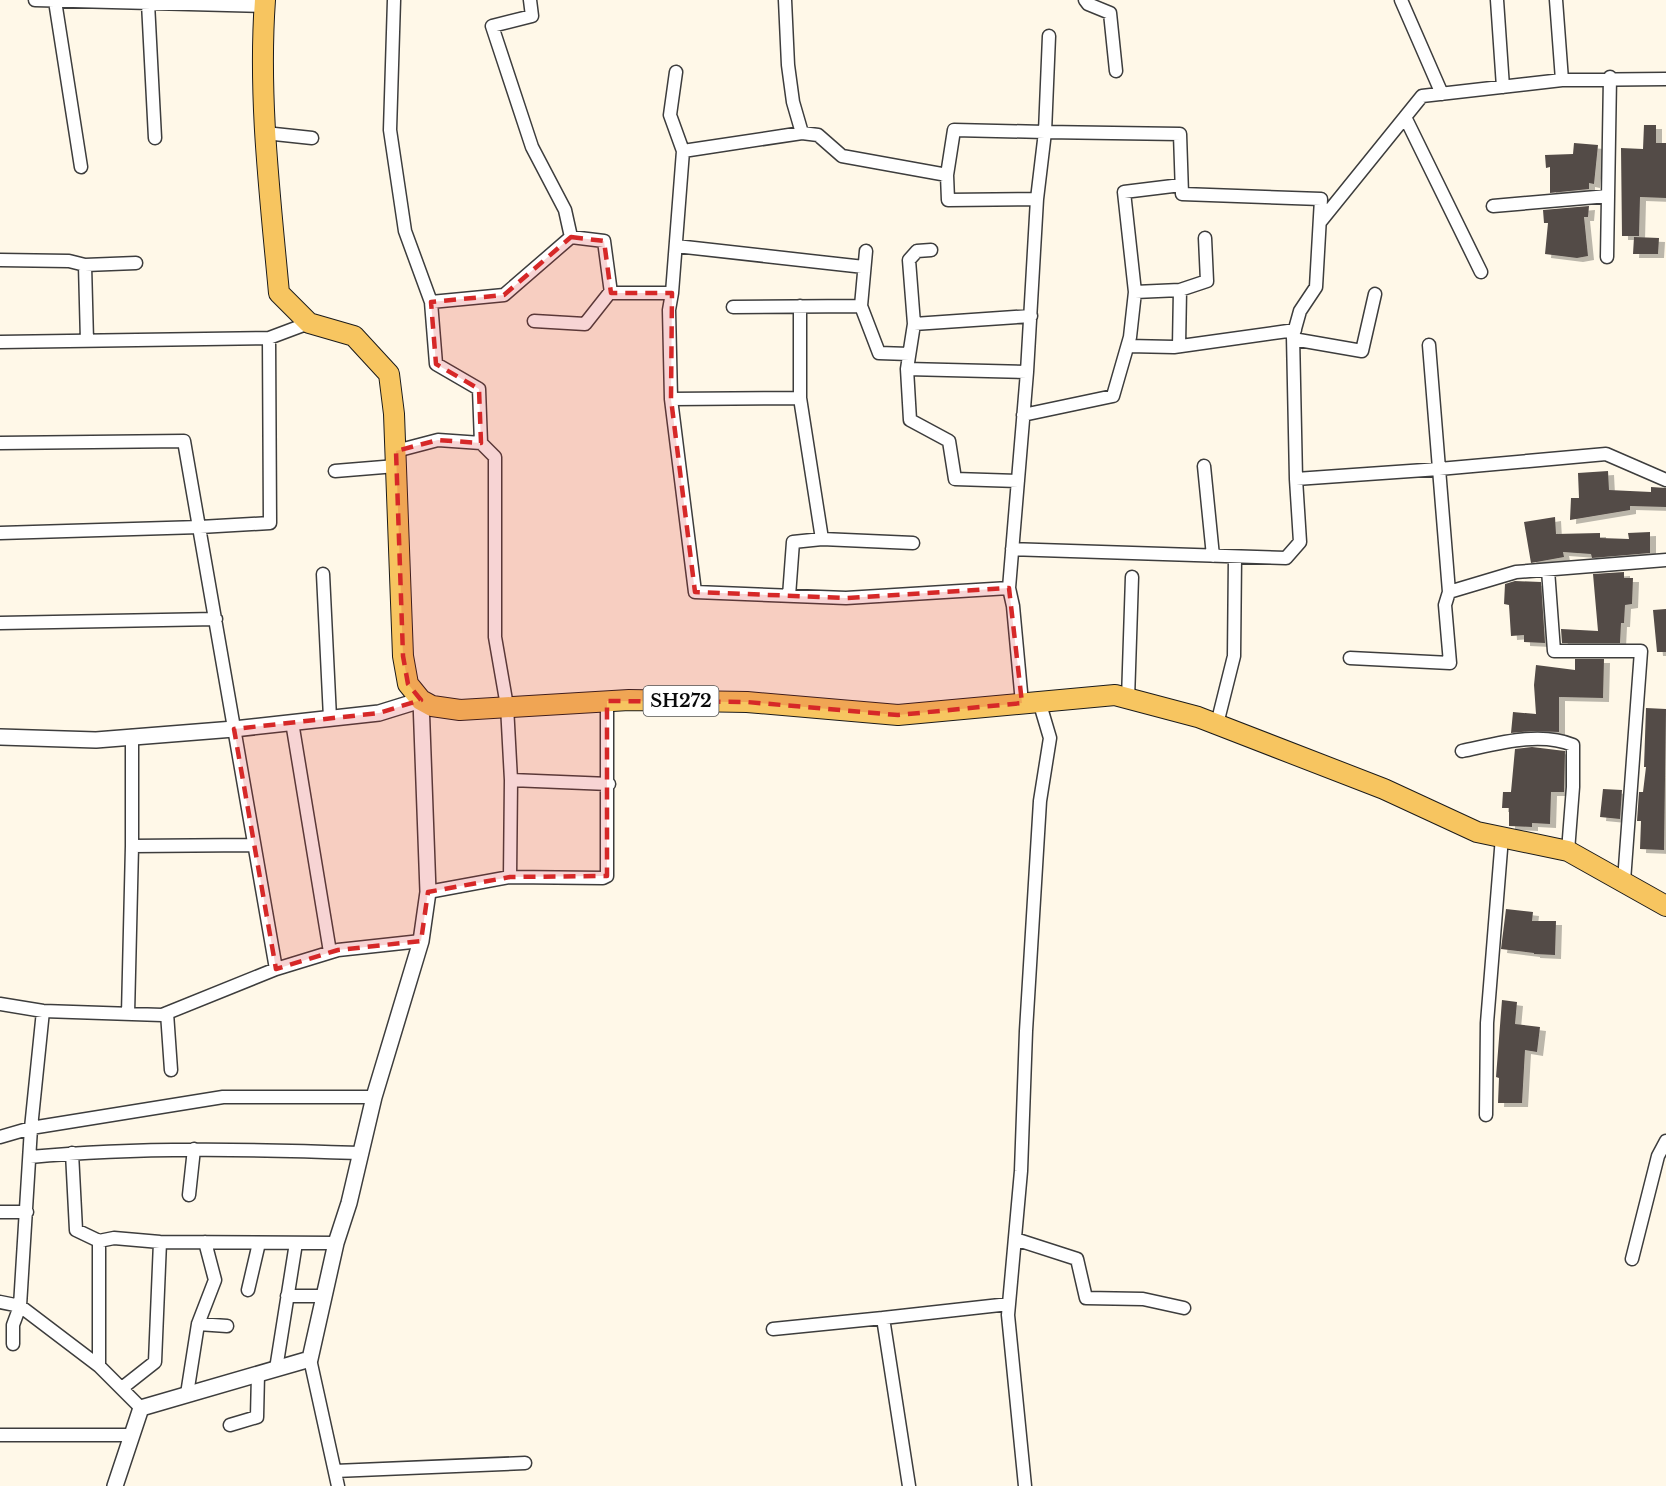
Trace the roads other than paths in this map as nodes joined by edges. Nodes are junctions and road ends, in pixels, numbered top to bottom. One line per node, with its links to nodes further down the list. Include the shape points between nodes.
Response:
1 (35, 0): 9 (street)
2 (394, 0): 50 (street, via 390,130 405,231)
3 (530, 0): 34 (street, via 532,16 492,26 532,147 566,210)
4 (785, 0): 23 (street, via 788,65)
5 (1085, 0): 13 (street, via 1110,13)
6 (1401, 0): 19 (street)
7 (1497, 0): 18 (street)
8 (1556, 0): 17 (street)
9 (55, 1): 10 (street); 27 (street)
10 (148, 3): 11 (street); 24 (street)
11 (265, 3): 22 (main road, via 261,53)
12 (1049, 36): 21 (street)
13 (1116, 71)
14 (676, 72): 26 (street, via 670,114)
15 (1610, 78): 16 (street); 17 (street); 30 (street)
16 (1666, 79)
17 (1562, 81): 18 (street)
18 (1503, 87): 19 (street)
19 (1442, 94): 20 (street, via 1422,96)
20 (1405, 117): 33 (street); 44 (street)
21 (1045, 132): 28 (street, via 954,130); 29 (street, via 1179,134); 31 (street)
22 (265, 133): 25 (street); 56 (main road, via 279,293)
23 (802, 133): 26 (street); 28 (street, via 818,135 842,156)
24 (155, 138)
25 (312, 138)
26 (683, 151): 36 (street)
27 (81, 167)
28 (947, 175): 31 (street, via 948,200)
29 (1181, 185): 33 (street, via 1182,194 1321,199); 47 (street, via 1124,192)
30 (1608, 196): 32 (street); 39 (street)
31 (1037, 199): 54 (street)
32 (1494, 206)
33 (1321, 221): 58 (street, via 1316,287 1300,311)
34 (571, 237): 46 (street, via 604,241); 50 (street, via 504,295)
35 (1205, 238): 45 (street, via 1207,280)
36 (676, 246): 43 (street); 48 (street)
37 (931, 250): 57 (street, via 917,251 909,260)
38 (866, 251): 43 (street)
39 (1607, 257)
40 (0, 260): 42 (street, via 69,261)
41 (136, 263): 42 (street)
42 (85, 265): 60 (street)
43 (864, 267): 52 (street)
44 (1481, 272)
45 (1180, 290): 47 (street); 64 (street)
46 (611, 291): 48 (street); 55 (street, via 585,324)
47 (1135, 292): 63 (street)
48 (672, 293): 69 (street)
49 (1375, 294): 58 (street, via 1362,351)
50 (431, 302): 71 (street, via 436,364 479,389)
51 (800, 306): 52 (street); 53 (street); 68 (street)
52 (861, 306): 65 (street, via 879,353)
53 (733, 307)
54 (1030, 316): 57 (street); 67 (street)
55 (534, 321)
56 (309, 323): 59 (street); 73 (main road, via 354,336 389,374)
57 (914, 324): 65 (street)
58 (1294, 334): 64 (street); 77 (street)
59 (269, 338): 60 (street); 80 (street, via 270,523)
60 (87, 341): 61 (street)
61 (0, 342)
62 (1429, 345): 75 (street)
63 (1128, 346): 64 (street); 70 (street, via 1113,396)
64 (1179, 346)
65 (909, 354): 66 (street)
66 (907, 369): 67 (street); 79 (street, via 910,420 949,441 955,479)
67 (1027, 372): 70 (street)
68 (800, 398): 69 (street); 82 (street)
69 (671, 399): 93 (street, via 695,592)
70 (1023, 415): 79 (street)
71 (481, 442): 73 (street, via 438,440); 101 (street, via 495,458 495,638)
72 (0, 443): 80 (street, via 184,441)
73 (396, 459): 76 (street); 98 (main road, via 403,656 408,684)
74 (1204, 466): 85 (street)
75 (1439, 469): 77 (street); 78 (street, via 1606,454); 92 (street)
76 (335, 471)
77 (1296, 479): 86 (street, via 1300,542 1286,558)
78 (1666, 480)
79 (1018, 481): 84 (street)
80 (200, 527): 81 (street); 94 (street)
81 (0, 533)
82 (822, 539): 83 (street); 93 (street, via 793,542)
83 (913, 543)
84 (1012, 549): 85 (street); 91 (street)
85 (1213, 556): 86 (street)
86 (1235, 557): 104 (street, via 1234,656)
87 (1666, 560): 88 (street)
88 (1548, 570): 92 (street, via 1516,573); 116 (street, via 1554,651 1641,651)
89 (323, 574): 102 (street)
90 (1132, 577): 97 (street)
91 (1009, 588): 93 (street, via 846,598); 100 (street)
92 (1449, 592): 96 (street, via 1445,605 1450,663)
93 (789, 596)
94 (216, 619): 95 (street); 105 (street)
95 (0, 623)
96 (1350, 658)
97 (1128, 699): 100 (main road, SH272, via 1115,696); 104 (main road, SH272)
98 (421, 700): 101 (main road, SH272, via 432,706 460,710); 102 (street, via 379,713); 117 (street)
99 (607, 701): 100 (main road, SH272, via 747,702 898,715); 101 (main road, SH272); 110 (street)
100 (1030, 702): 139 (street, via 1050,738 1040,801)
101 (507, 706): 109 (street)
102 (330, 718): 103 (street)
103 (292, 722): 105 (street); 120 (street)
104 (1217, 724): 111 (main road, SH272, via 1384,789 1478,832)
105 (234, 729): 106 (street); 112 (street)
106 (132, 736): 107 (street, via 96,740); 113 (street)
107 (0, 737)
108 (1462, 751): 114 (street, via 1528,740 1573,745)
109 (511, 780): 110 (street); 115 (street)
110 (609, 784): 115 (street, via 608,876)
111 (1502, 837): 114 (main road, SH272); 128 (street, via 1487,1023)
112 (254, 845): 113 (street); 121 (street)
113 (132, 846): 125 (street)
114 (1568, 851): 116 (main road, SH272)
115 (510, 877): 117 (street)
116 (1624, 881): 118 (main road, SH272)
117 (428, 892): 119 (street)
118 (1666, 906)
119 (421, 941): 120 (street); 127 (street)
120 (330, 952): 121 (street)
121 (276, 969): 124 (street)
122 (0, 1004): 123 (street)
123 (43, 1011): 125 (street); 129 (street)
124 (167, 1013): 125 (street); 126 (street)
125 (128, 1014)
126 (171, 1070)
127 (375, 1097): 129 (street, via 223,1097); 134 (street)
128 (1486, 1115)
129 (31, 1128): 130 (street); 135 (street)
130 (0, 1137)
131 (1666, 1141): 146 (street, via 1658,1156)
132 (194, 1149): 133 (street); 134 (street); 136 (street)
133 (72, 1153): 135 (street); 140 (street, via 75,1230)
134 (360, 1153): 145 (street)
135 (30, 1157): 138 (street)
136 (189, 1195)
137 (0, 1212): 138 (street)
138 (27, 1212): 152 (street)
139 (1015, 1239): 151 (street); 153 (street, via 1077,1259 1086,1298 1143,1299)
140 (99, 1241): 141 (street, via 114,1238); 160 (street)
141 (160, 1242): 142 (street); 163 (street, via 155,1362)
142 (205, 1242): 143 (street); 155 (street, via 215,1280)
143 (259, 1243): 144 (street); 147 (street)
144 (296, 1243): 145 (street); 148 (street)
145 (336, 1243): 149 (street)
146 (1632, 1259)
147 (248, 1290)
148 (287, 1296): 149 (street); 161 (street)
149 (324, 1296): 159 (street)
150 (0, 1302): 152 (street)
151 (1009, 1304): 154 (street); 174 (street)
152 (20, 1306): 158 (street, via 13,1325); 160 (street)
153 (1184, 1308)
154 (883, 1318): 157 (street); 173 (street)
155 (198, 1324): 156 (street); 164 (street)
156 (227, 1326)
157 (772, 1329)
158 (13, 1344)
159 (310, 1359): 161 (street); 170 (street)
160 (99, 1366): 163 (street)
161 (276, 1369): 162 (street)
162 (258, 1374): 164 (street); 166 (street, via 257,1417)
163 (122, 1388): 165 (street)
164 (187, 1394): 165 (street)
165 (141, 1408): 168 (street)
166 (230, 1425)
167 (0, 1435): 168 (street)
168 (132, 1435): 171 (street)
169 (525, 1463): 170 (street)
170 (335, 1472): 172 (street)
171 (115, 1486)
172 (338, 1486)
173 (909, 1486)
174 (1025, 1486)

